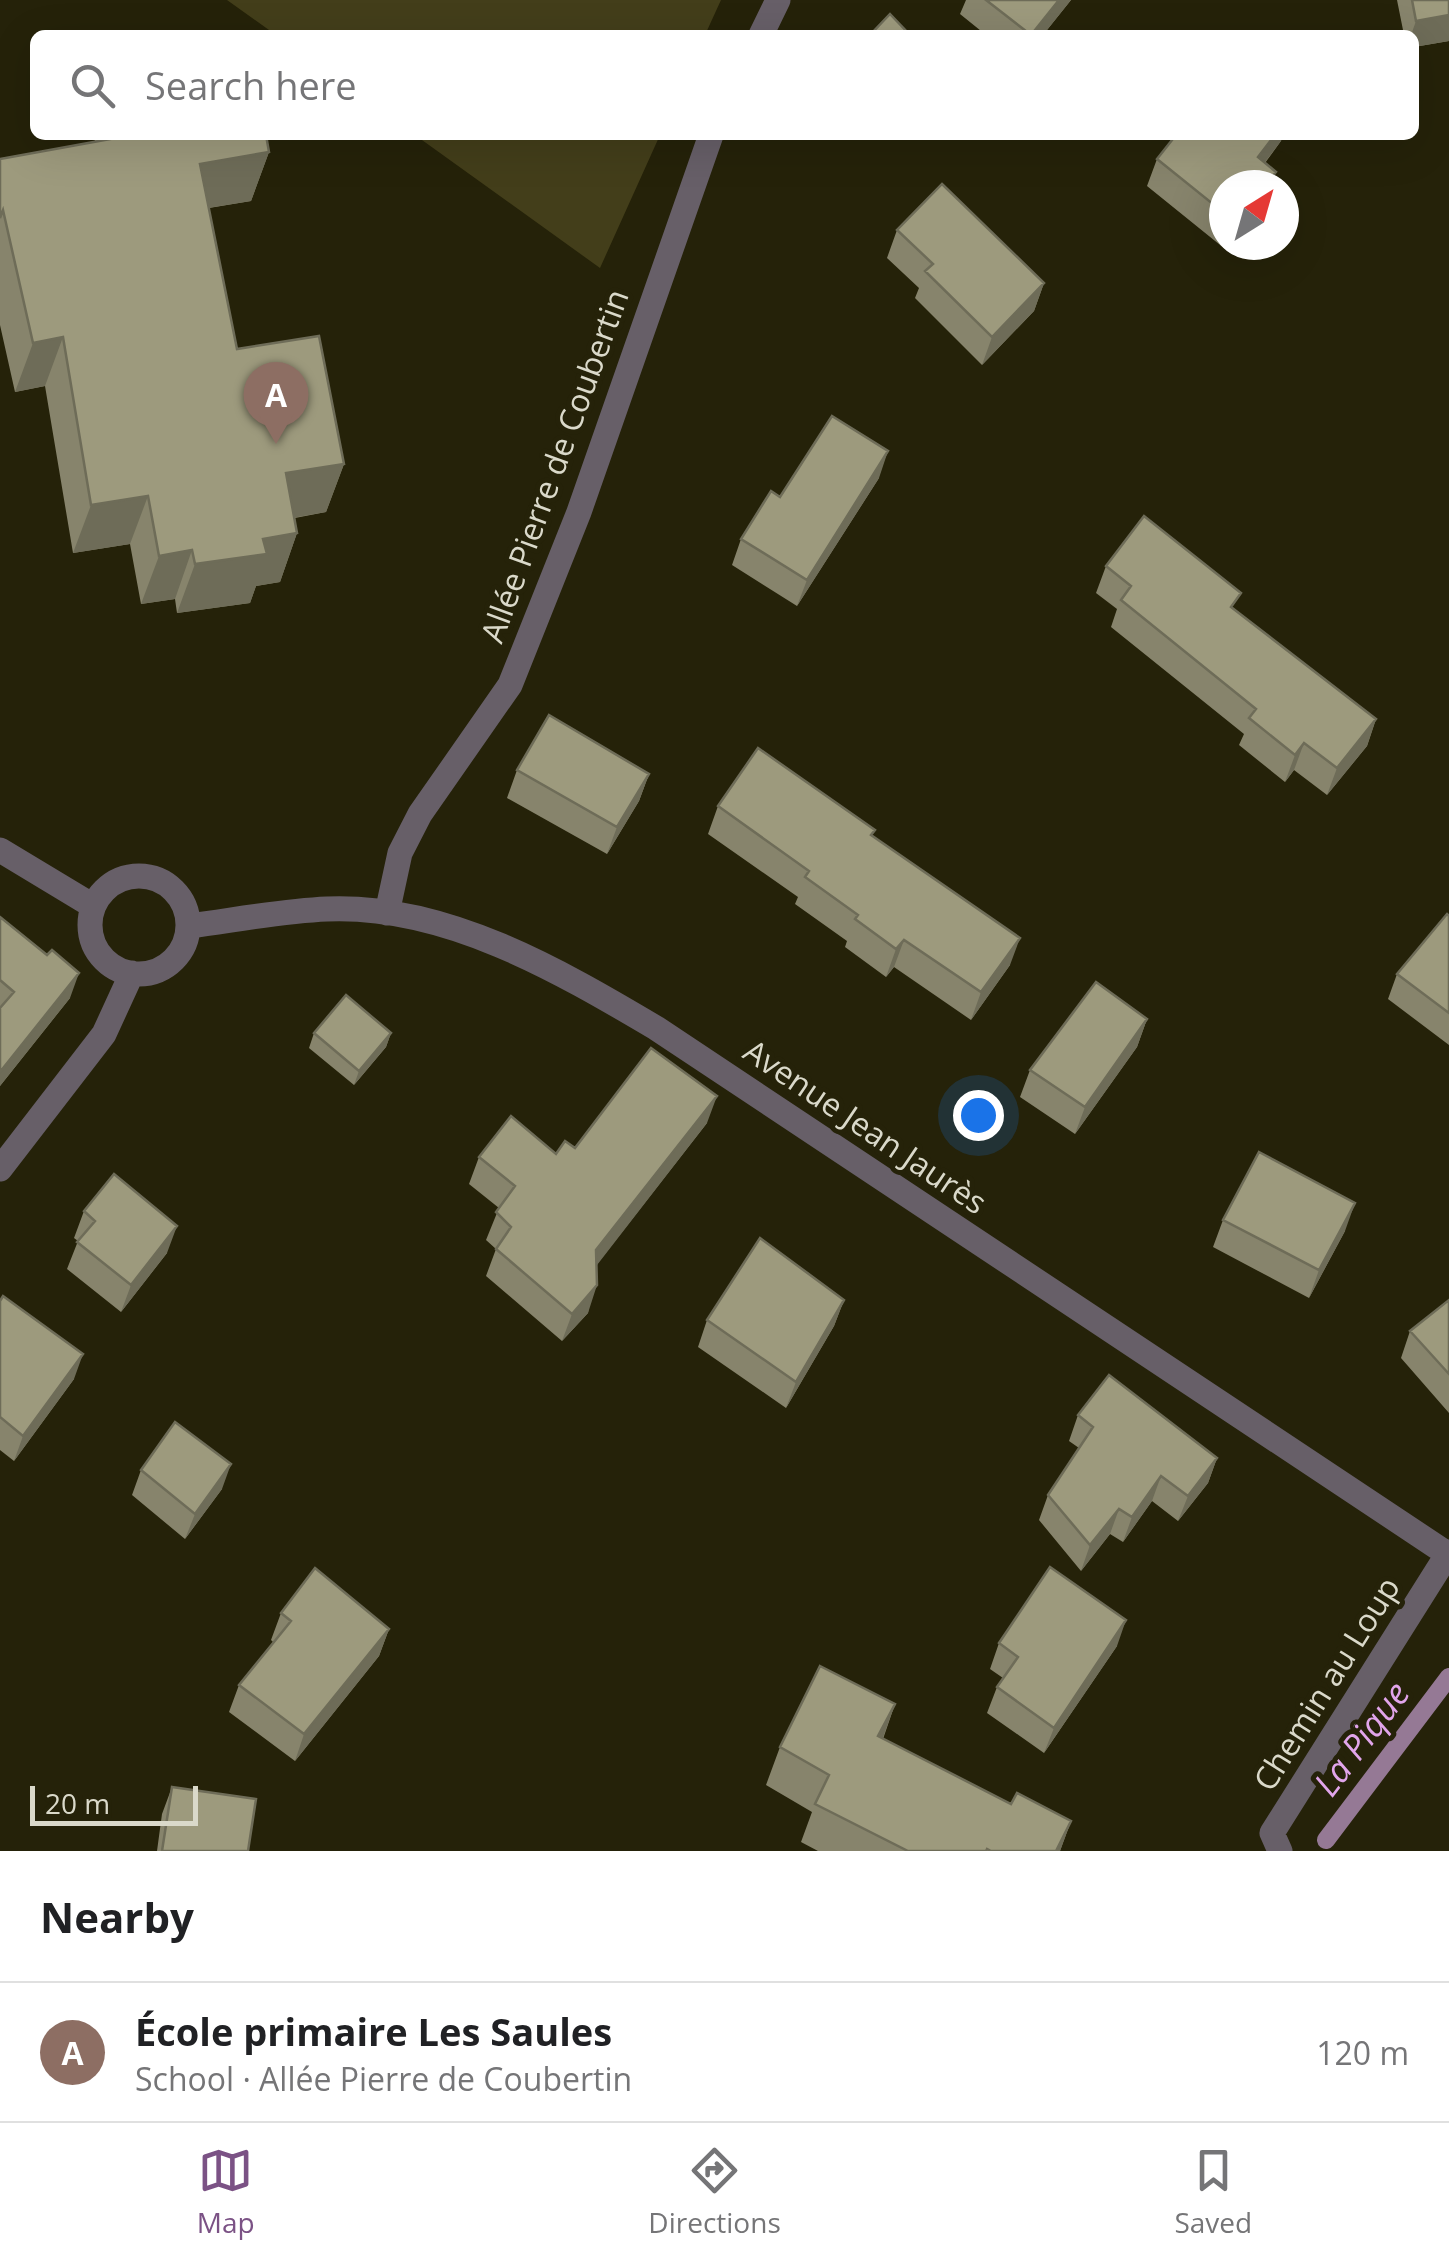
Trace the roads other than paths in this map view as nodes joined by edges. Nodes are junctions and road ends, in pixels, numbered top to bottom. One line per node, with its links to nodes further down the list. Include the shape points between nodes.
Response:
1 (778, 0): 2 (street)
2 (763, 30)
3 (709, 140): 6 (street, Allée Pierre de Coubertin, via 579,512 510,685 413,827)
4 (0, 850): 5 (street)
5 (93, 906): 7 (street, via 117,880 148,876 177,894); 8 (street, via 93,944 116,969)
6 (387, 913): 7 (street, Avenue Jean Jaurès, via 328,908); 10 (street, Avenue Jean Jaurès, via 522,954 656,1028)
7 (189, 926): 8 (street, via 172,961)
8 (132, 974): 9 (street, via 104,1034)
9 (0, 1169)
10 (1448, 1553): 11 (street, Chemin au Loup, via 1272,1833)
11 (1280, 1851)

